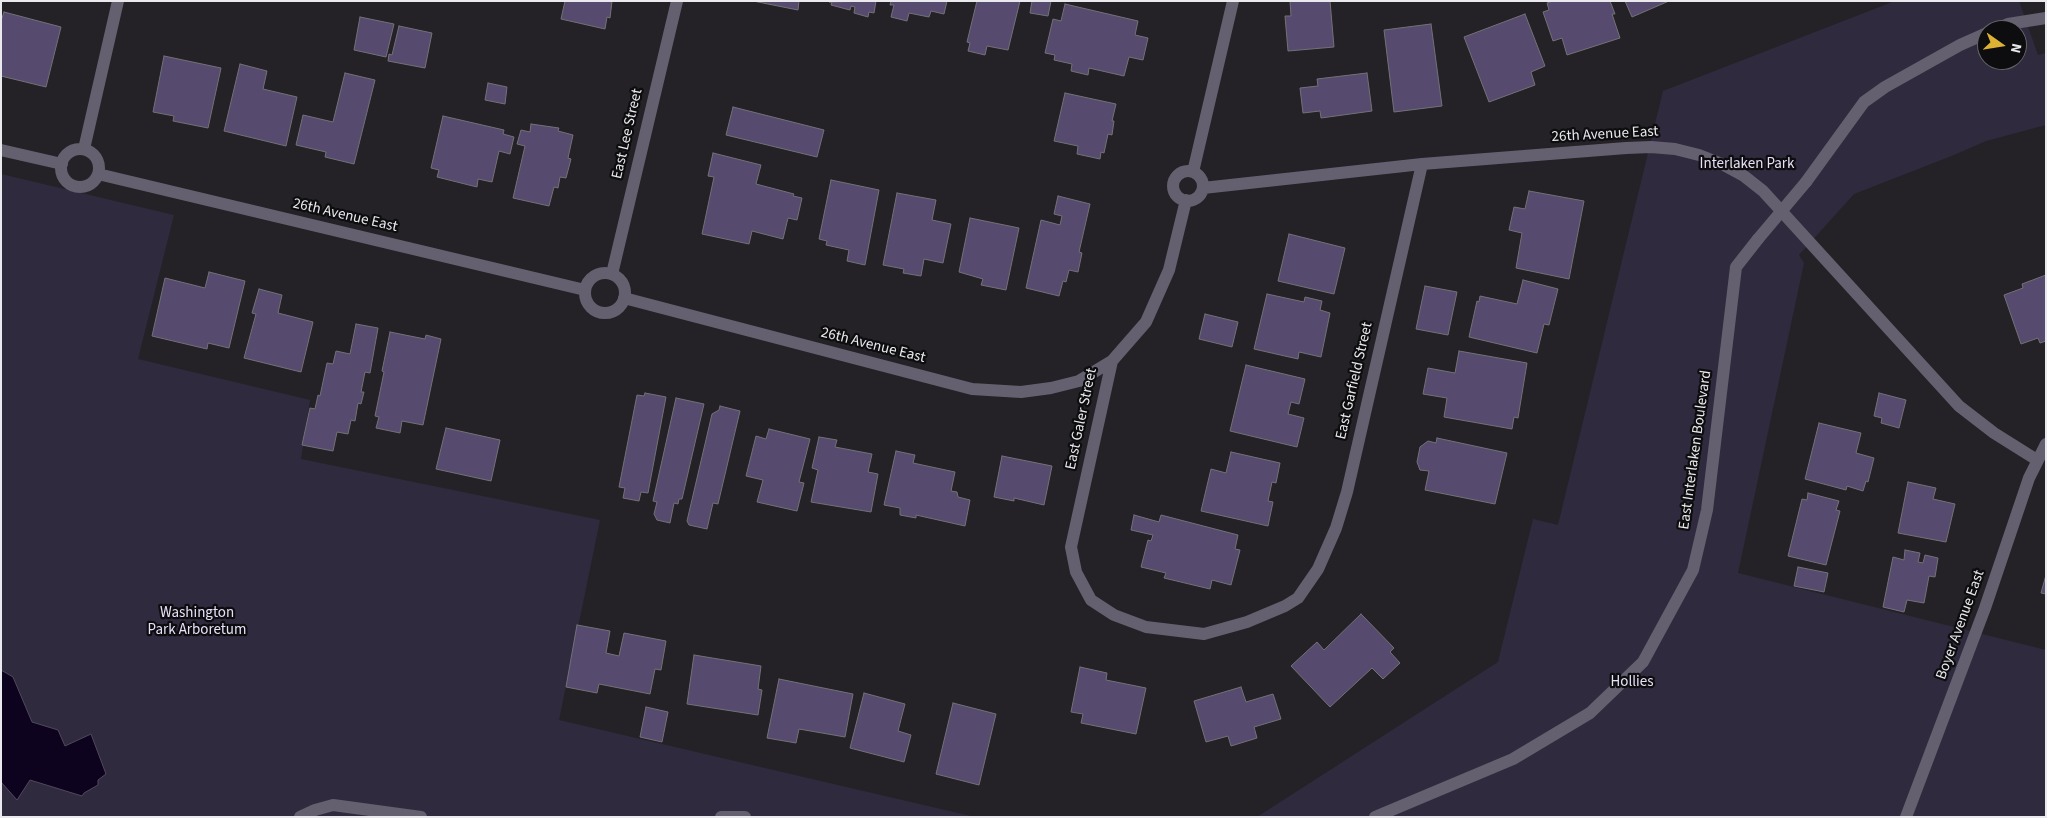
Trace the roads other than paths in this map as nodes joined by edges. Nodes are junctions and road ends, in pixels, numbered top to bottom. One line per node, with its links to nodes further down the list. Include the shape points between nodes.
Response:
1 (118, 1): 7 (street)
2 (677, 1): 15 (street, East Lee Street)
3 (1233, 1): 11 (street)
4 (2046, 18): 5 (street)
5 (2027, 21)
6 (1977, 37): 26 (street, East Interlaken Boulevard, bridge, via 1902,77 1864,102 1806,182 1736,267 1707,510 1693,570 1643,662 1590,713 1513,759)
7 (84, 149): 9 (street, via 71,151); 12 (street, via 97,158)
8 (1, 150): 9 (street)
9 (62, 164): 12 (street, via 64,178 74,186 87,186)
10 (1422, 164): 13 (street, 26th Avenue East); 20 (street, 26th Avenue East, via 1651,147 1675,149 1722,164 1744,176 1769,197 1959,406); 21 (street, East Garfield Street, via 1347,492 1318,569 1298,598 1247,622 1204,634 1146,627 1114,615)
11 (1193, 172): 13 (street, via 1202,179); 14 (street, via 1185,172 1175,180 1176,194)
12 (98, 174): 16 (street, 26th Avenue East)
13 (1203, 188): 14 (street, via 1194,200)
14 (1186, 200): 18 (street, East Galer Street, via 1170,270 1146,322)
15 (612, 274): 16 (street, via 593,276); 17 (street, via 625,288)
16 (585, 290): 17 (street, via 589,305 600,312 613,311)
17 (624, 298): 18 (street, 26th Avenue East, via 972,388 1022,392 1051,388 1079,381)
18 (1112, 361): 21 (street, East Galer Street, via 1071,547 1076,572)
19 (2046, 444): 20 (street, Boyer Avenue East)
20 (2037, 460): 27 (street, Boyer Avenue East)
21 (1090, 600)
22 (300, 817): 23 (street, via 333,805)
23 (421, 817)
24 (721, 817): 25 (street)
25 (745, 817)
26 (1375, 817)
27 (1906, 817)

